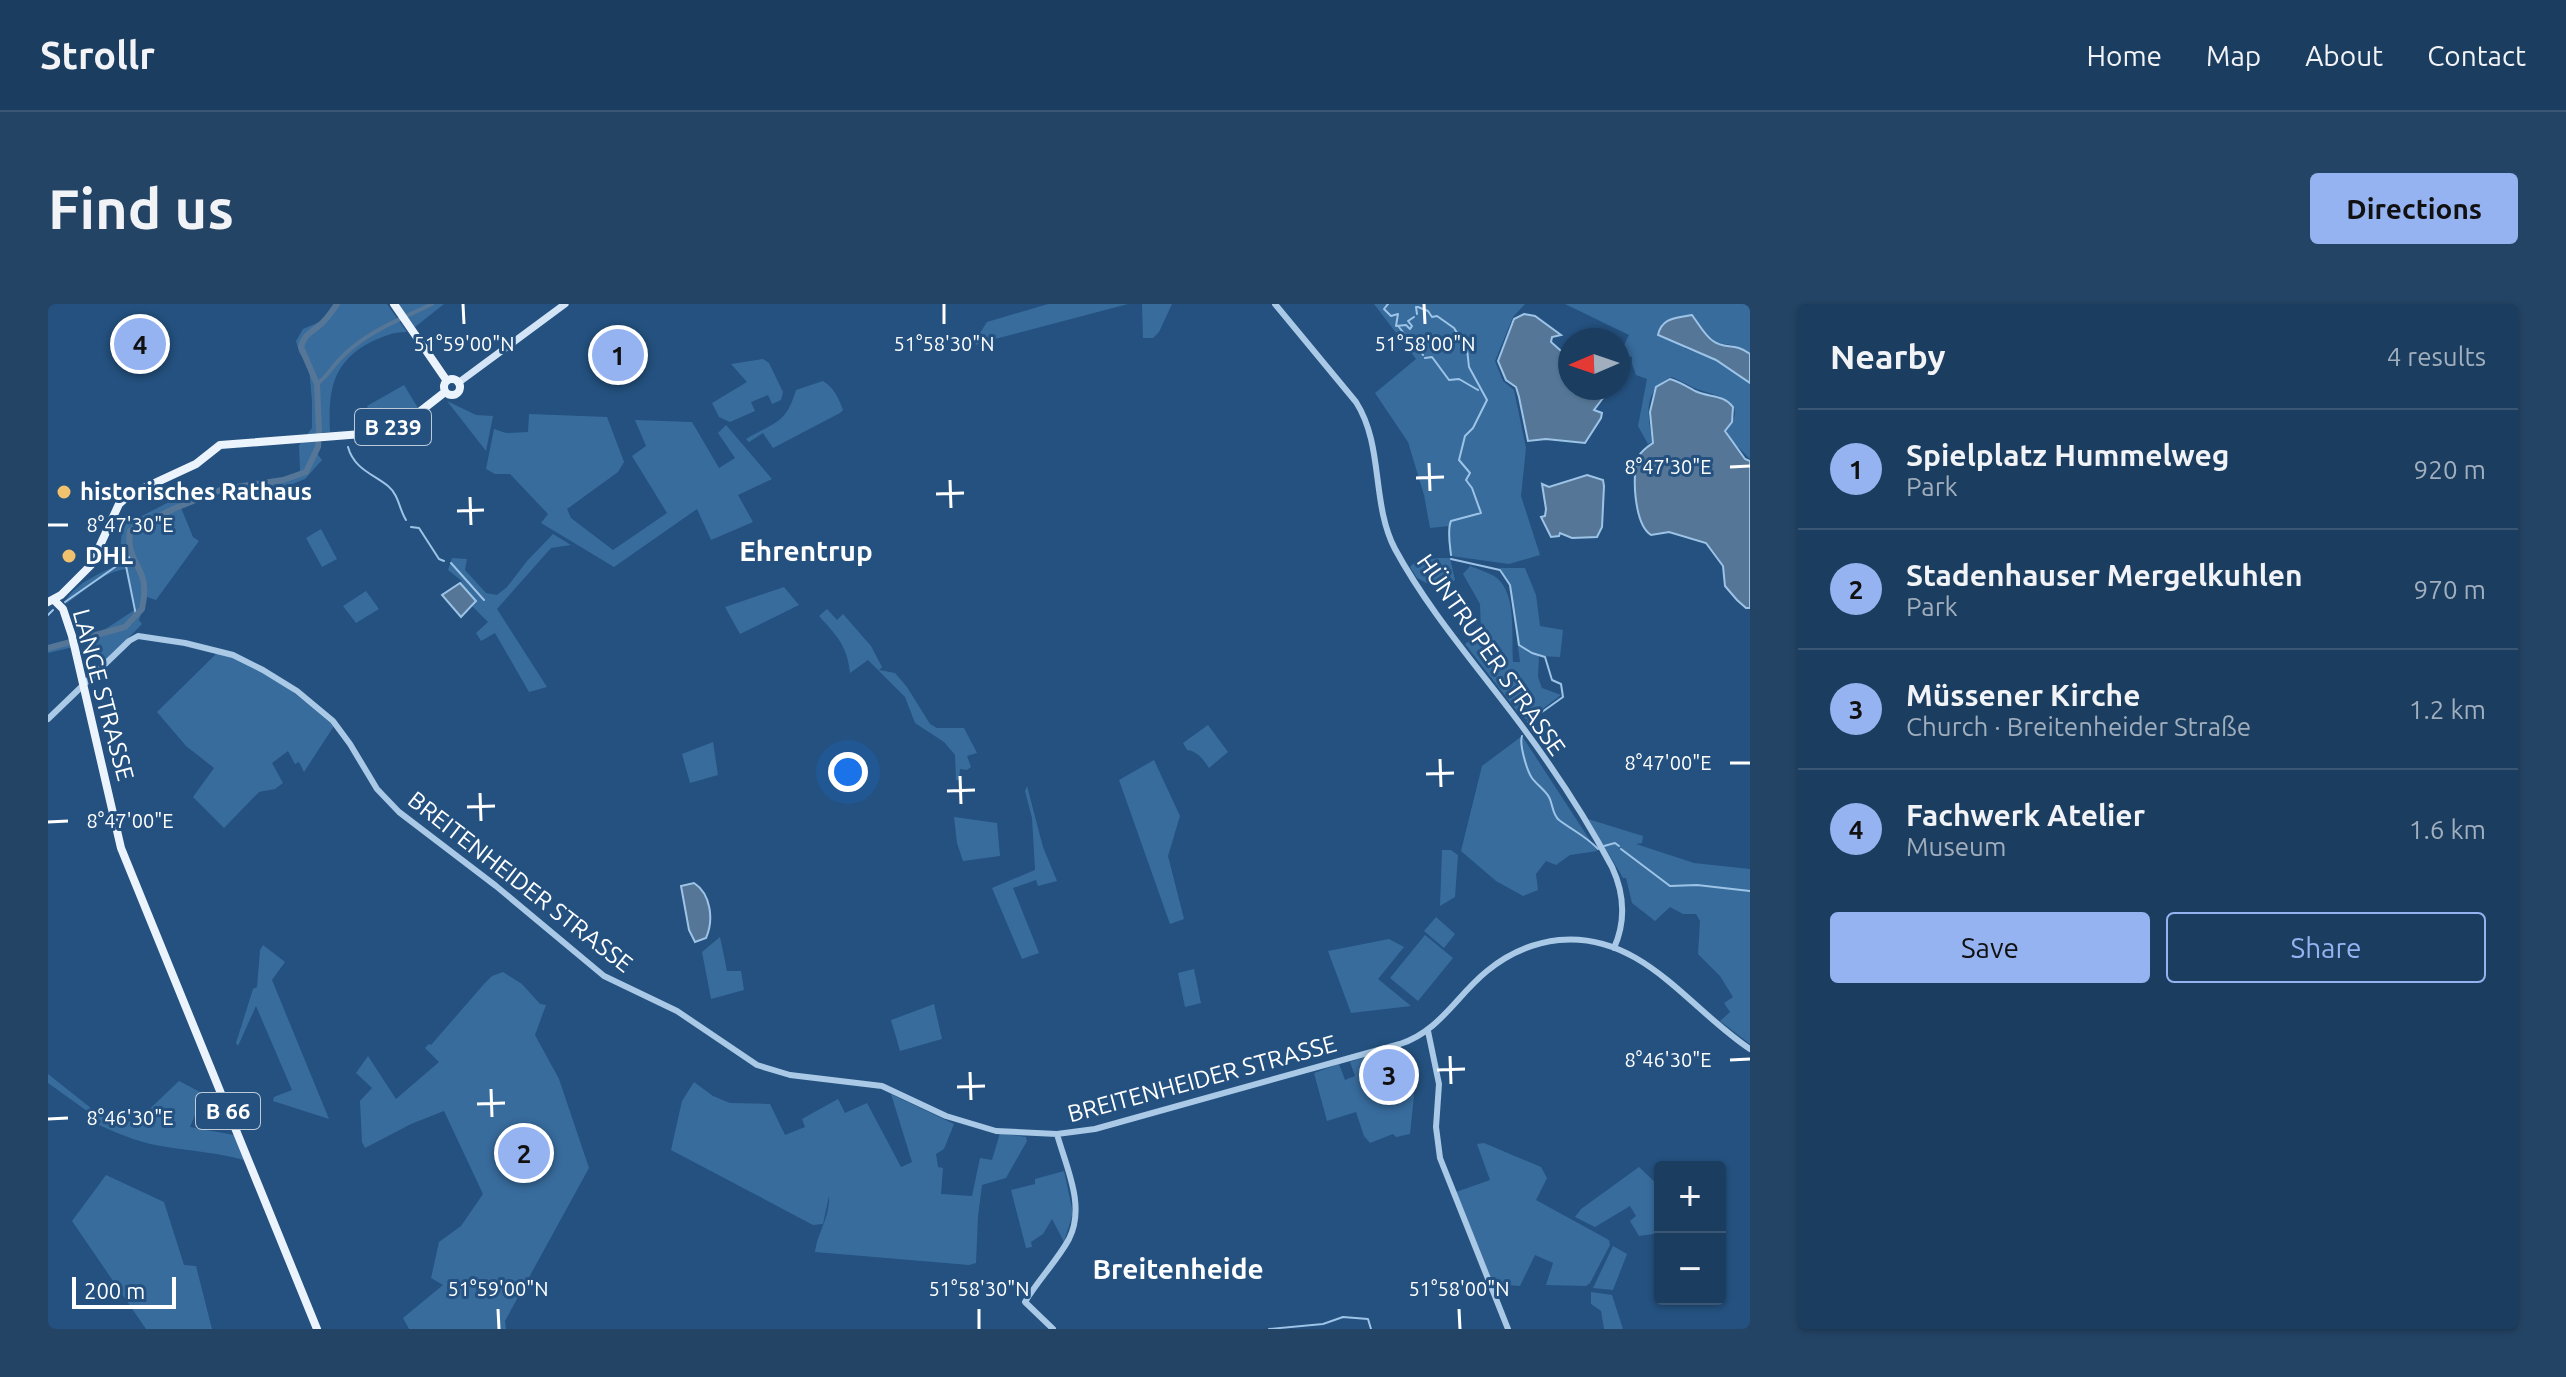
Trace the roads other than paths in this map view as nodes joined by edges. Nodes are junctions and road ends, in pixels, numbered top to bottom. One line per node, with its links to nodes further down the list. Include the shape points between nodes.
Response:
1 (565, 304): 5 (main road)
2 (1275, 304): 12 (street, HÜNTRUPER STRASSE, via 1365,418 1385,523 1400,556 1445,627 1524,729 1612,867 1622,908)
3 (395, 305): 4 (main road, B 239)
4 (447, 381): 5 (main road, B 239); 6 (main road, B 239)
5 (458, 383): 6 (main road, B 239, via 456,394)
6 (445, 392): 7 (main road, B 239, via 387,430 220,445 196,464 129,495 116,508 91,565)
7 (56, 603): 9 (main road, LANGE STRASSE / B 66)
8 (99, 668): 9 (street, via 89,675); 10 (street); 15 (street, BREITENHEIDER STRASSE, via 135,637 233,655 318,706 399,812 604,976 677,1011 757,1065 790,1075 882,1086 976,1126)
9 (81, 670): 10 (main road, LANGE STRASSE / B 66)
10 (84, 686): 11 (street); 16 (main road, LANGE STRASSE / B 66, via 117,836)
11 (48, 719)
12 (1614, 948): 13 (street, via 1571,939 1520,950 1481,976); 14 (street, via 1664,977)
13 (1428, 1031): 15 (street, BREITENHEIDER STRASSE, via 1400,1044 1110,1126); 18 (street, via 1439,1084 1440,1158)
14 (1750, 1049)
15 (1057, 1134): 17 (street, via 1074,1193 1075,1221 1068,1240 1025,1302)
16 (317, 1329)
17 (1053, 1329)
18 (1508, 1329)

